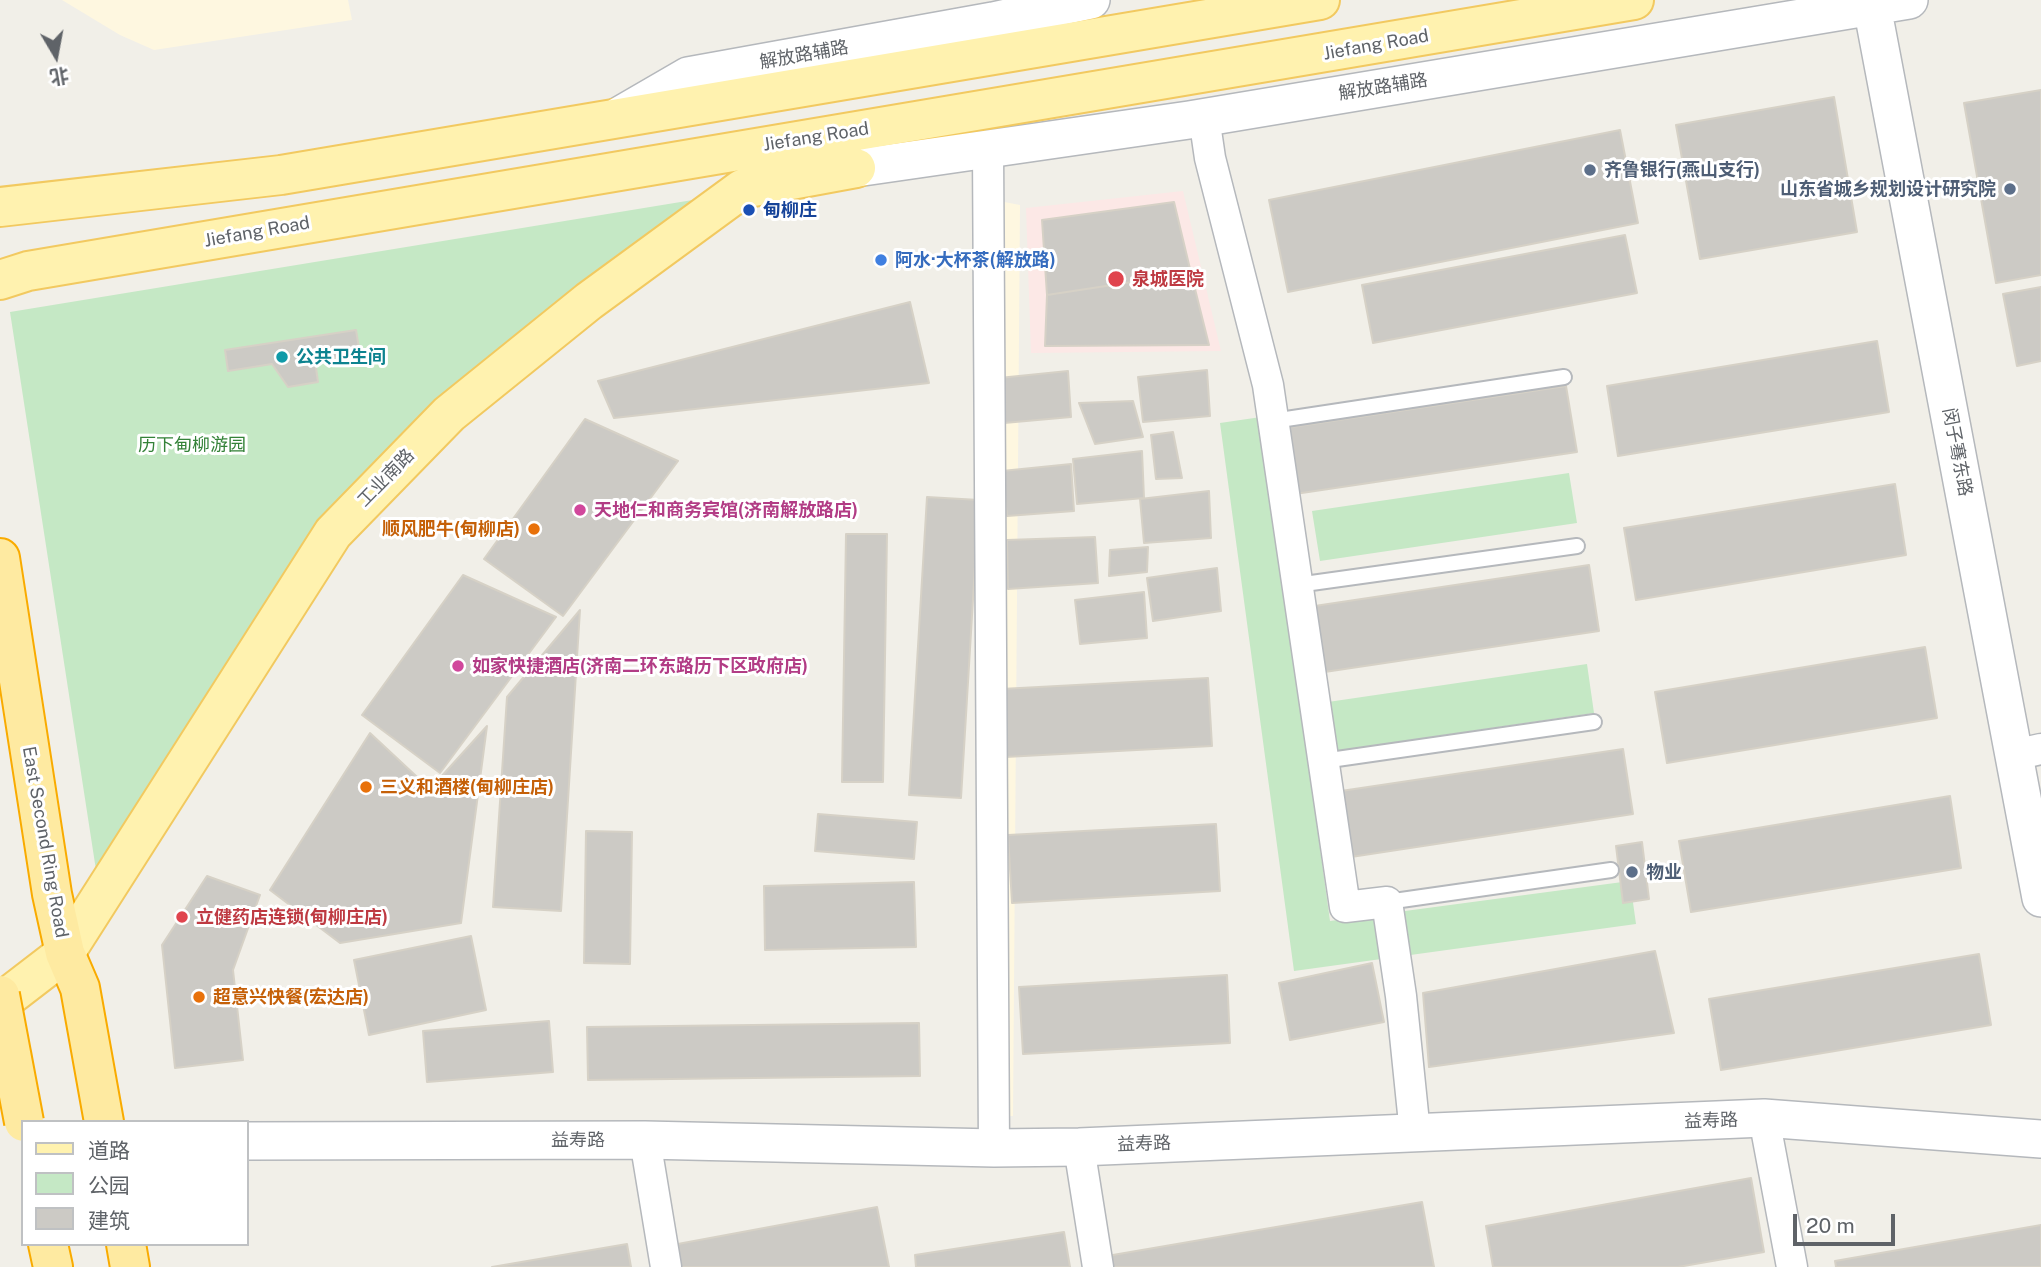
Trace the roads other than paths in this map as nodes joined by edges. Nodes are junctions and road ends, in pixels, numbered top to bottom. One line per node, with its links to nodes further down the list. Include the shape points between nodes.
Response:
1 (1091, 0): 6 (street, 解放路辅路)
2 (1320, 0): 8 (main road)
3 (1634, 0): 9 (main road, Jiefang Road, via 1159,83)
4 (1909, 0): 5 (street, 解放路辅路)
5 (1872, 6): 7 (street, 解放路辅路); 23 (street, 闵子骞东路)
6 (991, 11): 8 (street, 解放路辅路, via 688,76)
7 (1204, 117): 10 (street, 解放路辅路); 18 (street)
8 (610, 121): 12 (main road)
9 (804, 138): 11 (main road); 13 (main road); 15 (main road, Jiefang Road)
10 (988, 150): 11 (street, 解放路辅路); 40 (street)
11 (856, 168): 13 (main road, 工业南路)
12 (281, 175): 14 (main road); 15 (main road)
13 (781, 180): 28 (main road, 工业南路, via 742,189 589,301 449,414 333,533)
14 (0, 207)
15 (291, 226): 16 (main road, Jiefang Road, via 28,271)
16 (0, 280)
17 (1564, 377): 18 (lane)
18 (1273, 421): 21 (street)
19 (1577, 546): 21 (lane)
20 (0, 558): 28 (highway, East Second Ring Road)
21 (1297, 585): 24 (street)
22 (1594, 722): 24 (lane)
23 (2028, 752): 26 (street, 闵子骞东路)
24 (1323, 761): 27 (street, via 1345,907)
25 (1611, 870): 27 (lane)
26 (2041, 898)
27 (1387, 902): 35 (street)
28 (65, 953): 29 (main road); 31 (main road, 工业南路); 34 (highway, East Second Ring Road, via 80,988)
29 (0, 977)
30 (0, 995): 33 (highway, bridge)
31 (0, 1003)
32 (1764, 1118): 35 (street, 益寿路); 36 (street, 益寿路); 47 (street)
33 (24, 1120)
34 (104, 1120)
35 (1415, 1133): 39 (street, 益寿路)
36 (2041, 1139)
37 (645, 1140): 38 (street, 益寿路); 40 (street, 益寿路); 45 (street)
38 (248, 1141)
39 (1079, 1147): 40 (street, 益寿路); 46 (street)
40 (994, 1148)
41 (48, 1246): 43 (highway)
42 (126, 1246): 44 (highway)
43 (52, 1267)
44 (130, 1267)
45 (666, 1267)
46 (1098, 1267)
47 (1792, 1267)

